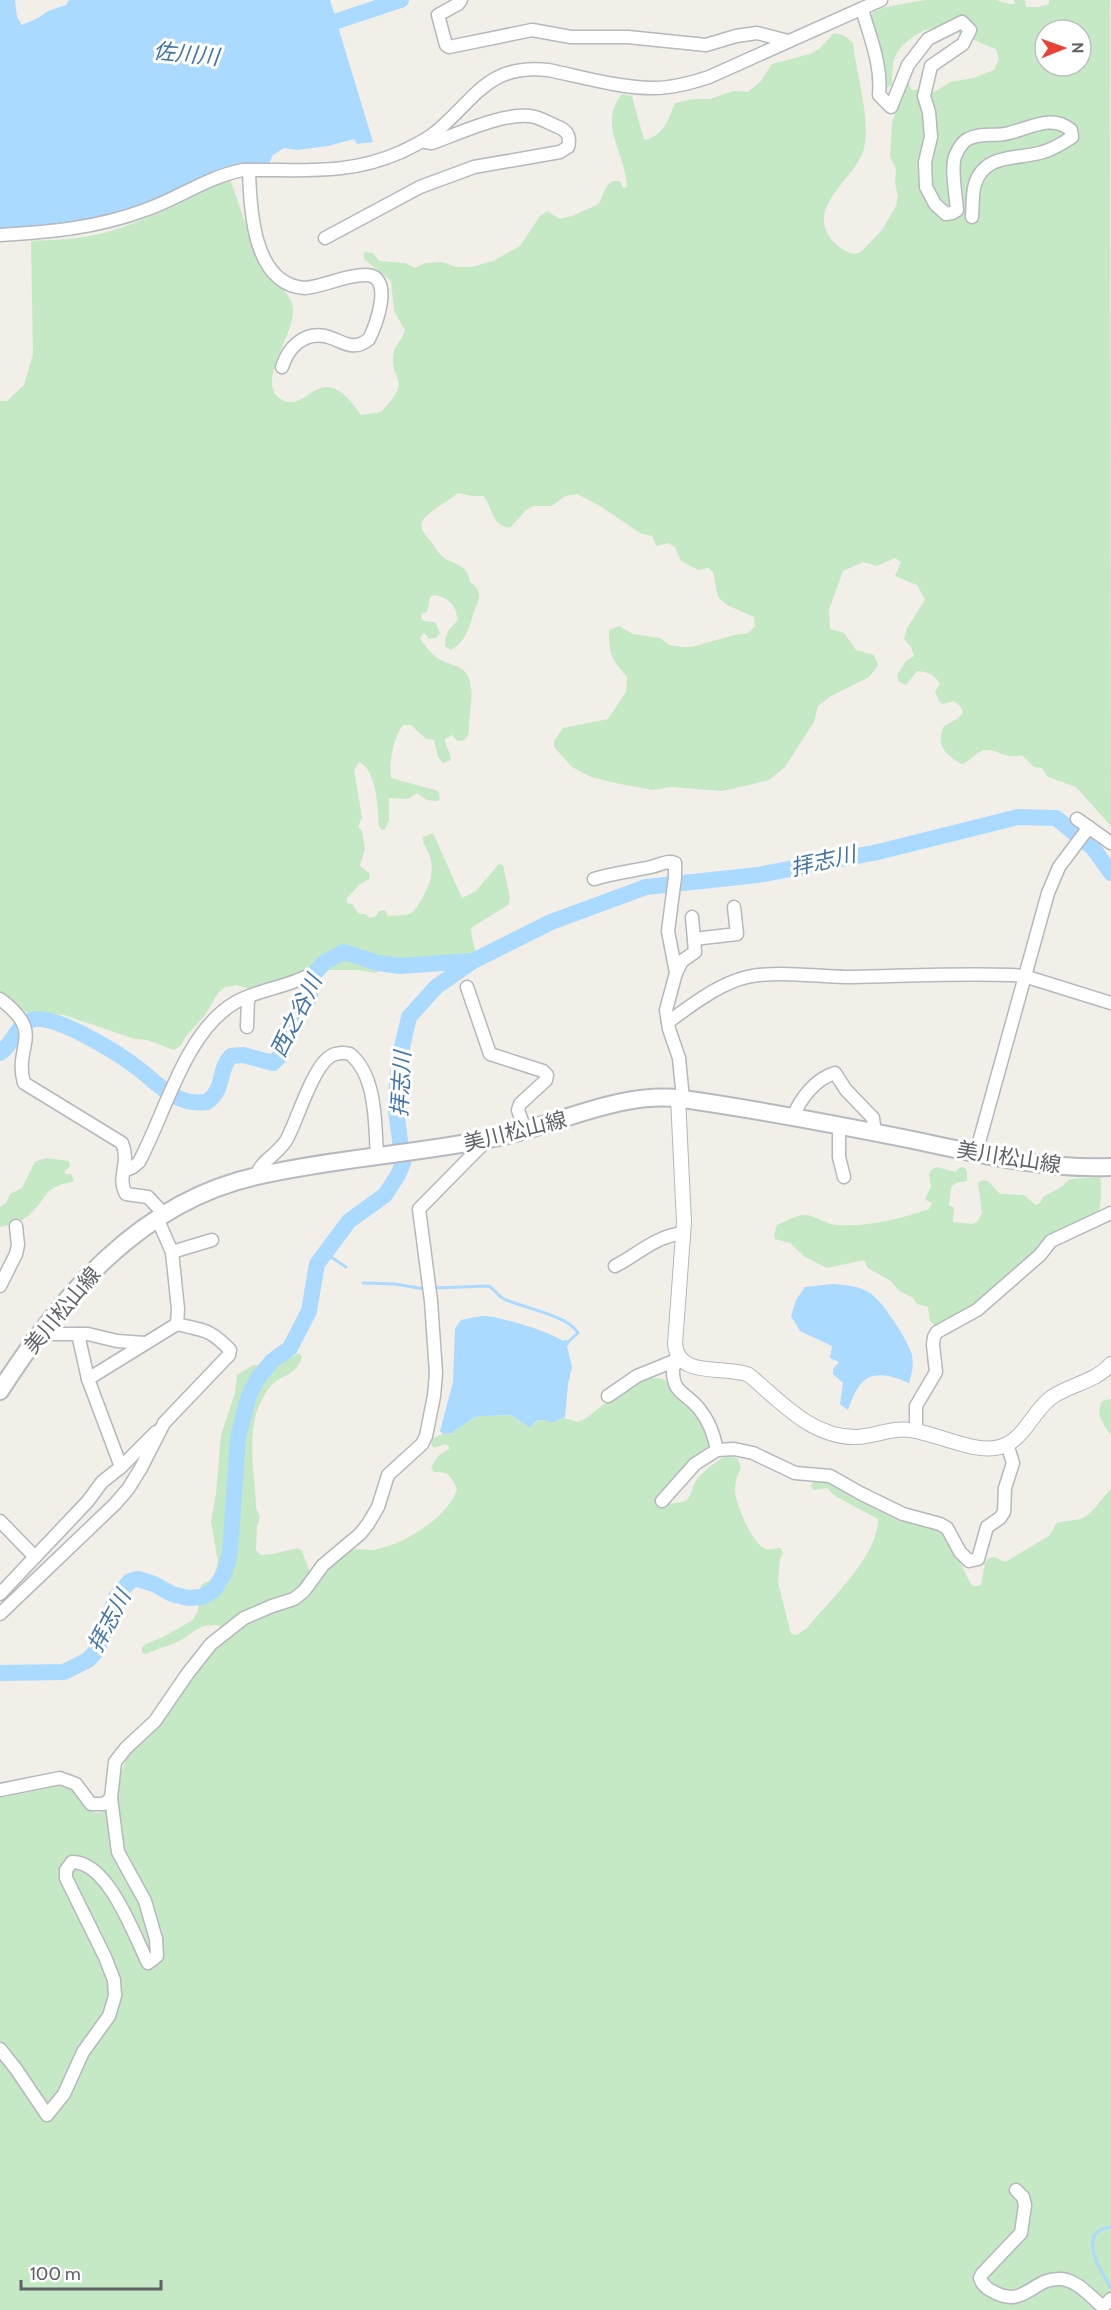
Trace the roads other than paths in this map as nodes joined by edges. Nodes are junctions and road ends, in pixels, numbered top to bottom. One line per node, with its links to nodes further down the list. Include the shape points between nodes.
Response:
1 (461, 0): 4 (street, via 438,15 449,47 532,30 571,37 628,37 706,45 757,33)
2 (881, 0): 3 (street)
3 (862, 9): 4 (street); 7 (street, via 878,58 879,95 891,107 908,65 928,39 962,22 970,30 963,44 931,66 924,96 931,137 925,162 926,187 945,214 957,210 954,157 964,141 976,135 1008,134 1034,125 1064,124 1071,130 1072,137 1054,149 993,162 974,187)
4 (788, 41): 5 (street, via 709,77 674,86 628,86 536,69 513,71 491,80)
5 (421, 142): 6 (street, via 382,159 333,170); 9 (street, via 432,143 521,116 562,128 570,141 560,152 474,167 420,187)
6 (249, 170): 8 (street, via 216,177 148,209 93,226); 10 (street, via 255,228 261,253 273,273 296,288 366,274 376,279 382,291 373,332 364,343 348,346 323,336 307,337 291,348)
7 (972, 217)
8 (0, 235)
9 (325, 238)
10 (282, 367)
11 (1077, 819): 12 (street)
12 (1088, 828): 13 (street); 19 (street, via 1059,867)
13 (1111, 843)
14 (594, 879): 18 (street, via 675,863 668,931)
15 (738, 912): 17 (street, via 737,934)
16 (692, 917): 17 (street)
17 (694, 939): 18 (street, via 695,952)
18 (676, 973): 25 (street, via 667,1000)
19 (1024, 976): 24 (street); 25 (street, via 748,977 723,987); 33 (street)
20 (305, 977): 22 (street)
21 (467, 987): 30 (street, via 490,1054 547,1075 520,1104 518,1110)
22 (248, 998): 26 (street); 36 (street, via 230,1006 186,1057 139,1162)
23 (0, 999): 36 (street, via 23,1024 24,1083 117,1138 125,1150)
24 (1111, 1003)
25 (668, 1022): 27 (street, via 679,1058)
26 (247, 1027)
27 (681, 1099): 28 (main road, 美川松山線); 30 (main road, 美川松山線, via 619,1102); 42 (street)
28 (793, 1117): 29 (main road, 美川松山線); 31 (street, via 812,1088 835,1073 873,1118)
29 (839, 1125): 31 (main road, 美川松山線); 38 (street, via 838,1157)
30 (526, 1132): 32 (main road, 美川松山線)
31 (875, 1132): 33 (main road, 美川松山線)
32 (488, 1139): 34 (main road, 美川松山線); 67 (street, via 419,1209 436,1373 432,1412 422,1444 388,1475 368,1524 323,1565 304,1591 294,1599 243,1618 211,1644 160,1715 115,1762)
33 (976, 1154): 35 (main road, 美川松山線, via 1054,1166)
34 (383, 1156): 37 (main road, 美川松山線); 37 (street, via 361,1066 350,1054 335,1054 318,1071 287,1140 260,1166)
35 (1111, 1167)
36 (126, 1170): 40 (street, via 121,1183 126,1194 148,1197)
37 (256, 1176): 40 (main road, 美川松山線, via 201,1194)
38 (844, 1177)
39 (1111, 1213): 57 (street, via 1051,1241 977,1310 937,1332 933,1345 936,1372 916,1406)
40 (161, 1216): 44 (street); 48 (main road, 美川松山線, via 81,1283)
41 (16, 1226): 46 (street, via 16,1254)
42 (683, 1233): 45 (street, via 644,1246); 51 (street, via 675,1344)
43 (212, 1240): 44 (street)
44 (172, 1252): 47 (street)
45 (615, 1266)
46 (0, 1286)
47 (177, 1324): 50 (street); 56 (street, via 204,1329 230,1350)
48 (38, 1334): 49 (street); 54 (main road, 美川松山線)
49 (78, 1334): 50 (street); 53 (street)
50 (145, 1343): 53 (street)
51 (679, 1359): 55 (street, via 637,1376); 57 (street, via 692,1367 749,1375 806,1423 827,1432 859,1437 899,1429); 59 (street, via 673,1368 677,1389 701,1410)
52 (1111, 1364): 58 (street, via 1095,1377 1053,1396)
53 (88, 1379): 60 (street)
54 (2, 1383)
55 (608, 1396)
56 (160, 1430): 60 (street); 65 (street, via 128,1489)
57 (916, 1431): 58 (street, via 984,1449)
58 (1007, 1444): 59 (street, via 1013,1463 1005,1488 1004,1512 987,1527 981,1553 974,1561 965,1558 947,1528 903,1514 831,1476 795,1473 753,1453)
59 (717, 1450): 61 (street, via 695,1464)
60 (121, 1467): 63 (street, via 102,1482)
61 (662, 1501)
62 (0, 1521): 63 (street)
63 (34, 1557): 64 (street)
64 (0, 1594)
65 (0, 1614)
66 (0, 1790): 67 (street, via 60,1778 76,1784 91,1804 104,1804)
67 (111, 1797): 68 (street, via 118,1852 145,1901 157,1956 148,1963 117,1898 96,1871 72,1862 66,1878 114,1980 115,1996 109,2016 83,2052 64,2094 47,2115)
68 (0, 2049)
69 (1016, 2190): 70 (street, via 1025,2205 1021,2233 982,2274 981,2283 1014,2299 1060,2279 1075,2284 1103,2307)
70 (1111, 2299)

